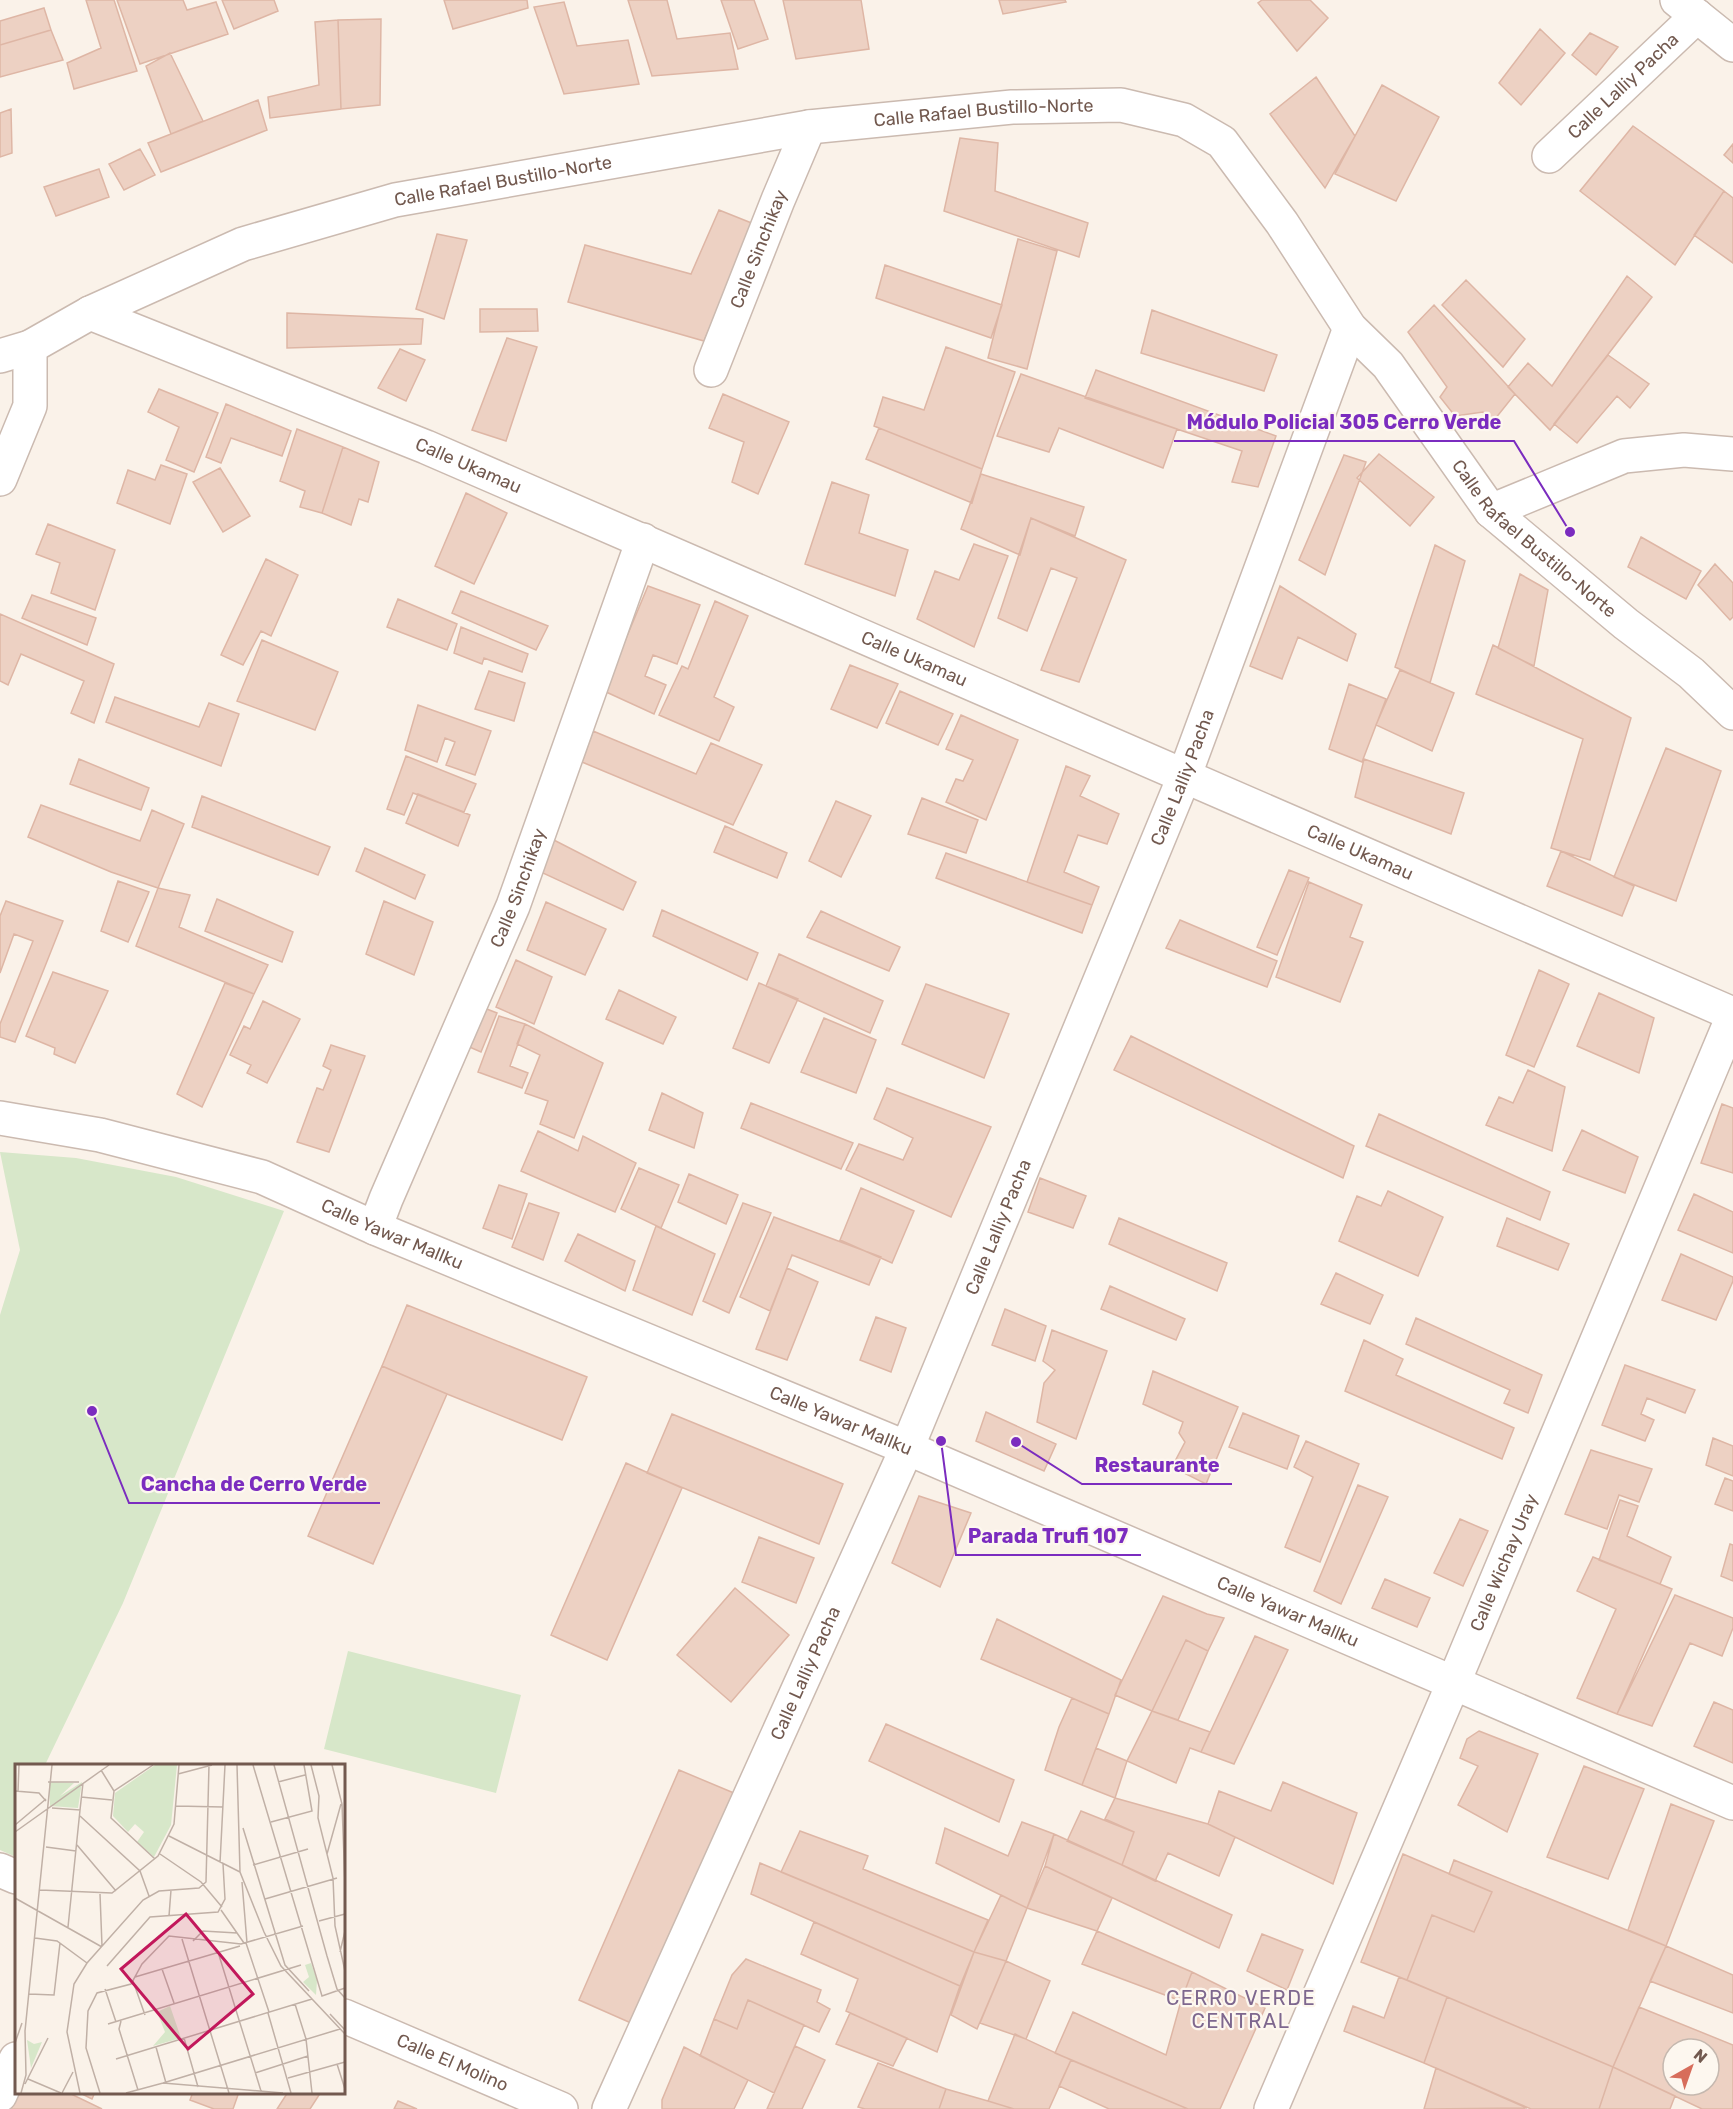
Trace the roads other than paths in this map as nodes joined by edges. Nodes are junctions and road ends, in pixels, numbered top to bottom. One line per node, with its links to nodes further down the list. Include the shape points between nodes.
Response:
1 (1687, 8): 2 (street); 4 (street, Calle Lalliy Pacha)
2 (1733, 45)
3 (809, 127): 5 (street, Calle Rafael Bustillo-Norte, via 395,200 243,244); 6 (street, Calle Rafael Bustillo-Norte, via 1012,107 1121,105 1184,120 1222,142 1282,223); 8 (street, Calle Sinchikay)
4 (1549, 156)
5 (90, 313): 7 (street, Calle Rafael Bustillo-Norte); 12 (street, Calle Ukamau, via 426,447)
6 (1350, 328): 11 (street, Calle Rafael Bustillo-Norte, via 1388,365); 14 (street, Calle Lalliy Pacha)
7 (15, 352): 10 (street, via 30,406)
8 (711, 370)
9 (1733, 454): 11 (street, via 1684,450 1624,456)
10 (0, 479)
11 (1491, 511): 13 (street, Calle Rafael Bustillo-Norte, via 1691,673)
12 (643, 540): 14 (street, Calle Ukamau); 17 (street, Calle Sinchikay, via 513,906)
13 (1733, 714)
14 (1184, 777): 15 (street, Calle Ukamau); 18 (street, Calle Lalliy Pacha)
15 (1733, 1015): 19 (street, Calle Wichay Uray)
16 (0, 1118): 17 (street, Calle Yawar Mallku, via 100,1135 262,1177)
17 (375, 1228): 18 (street, Calle Yawar Mallku)
18 (907, 1448): 19 (street, Calle Yawar Mallku); 27 (street, Calle Lalliy Pacha)
19 (1453, 1684): 20 (street, Calle Yawar Mallku); 28 (street, Calle Wichay Uray)
20 (1733, 1803)
21 (0, 1870): 22 (street)
22 (15, 1877)
23 (345, 2016): 26 (street, Calle El Molino)
24 (15, 2061): 25 (street)
25 (0, 2095)
26 (561, 2109)
27 (609, 2109)
28 (1271, 2109)

